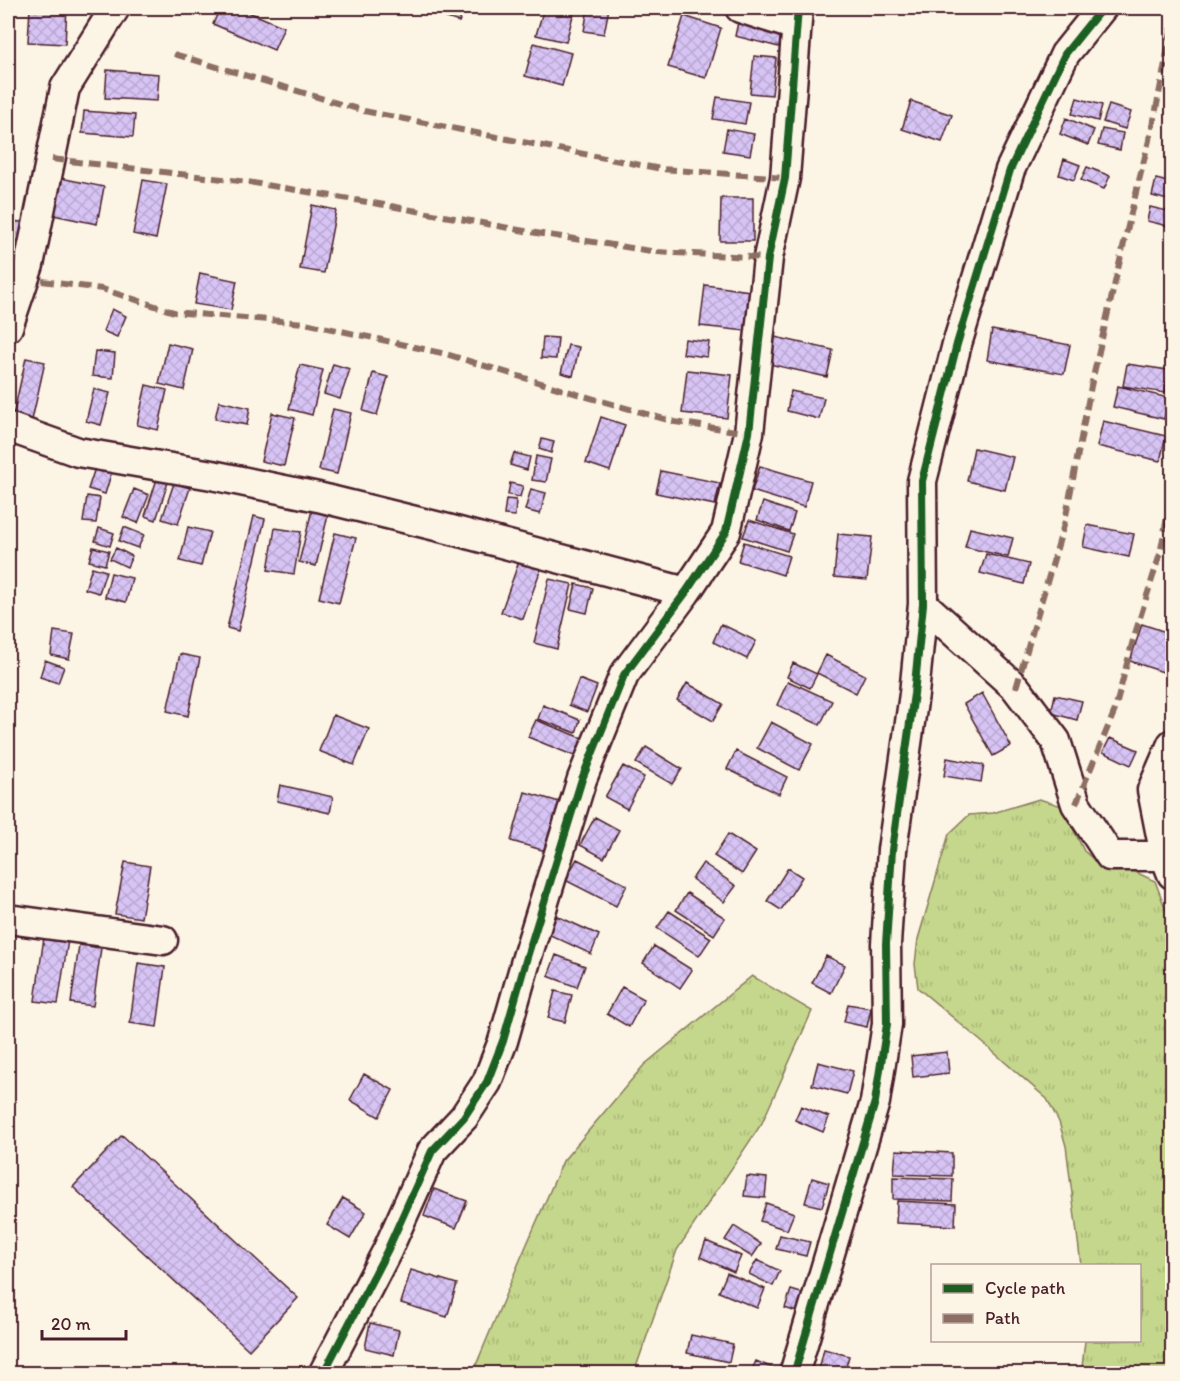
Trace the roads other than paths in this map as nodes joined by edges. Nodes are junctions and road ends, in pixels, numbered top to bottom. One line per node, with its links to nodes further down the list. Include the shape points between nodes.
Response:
1 (115, 8): 5 (street, via 65,88 29,265)
2 (740, 8): 4 (street)
3 (1102, 8): 8 (street, via 1065,54 1010,170 957,344 922,481)
4 (797, 17): 7 (street, via 785,178 768,258 749,434 726,532)
5 (8, 327)
6 (8, 427): 7 (street, via 78,452 318,497)
7 (686, 592): 13 (street, via 624,675 582,779 503,1041 487,1082 464,1117 432,1151 387,1251)
8 (923, 604): 10 (street, via 1016,688 1056,741 1076,804 1110,856); 14 (street, via 892,850 886,944 887,1024 875,1102)
9 (1173, 744): 10 (street, via 1152,790)
10 (1169, 865)
11 (8, 919): 12 (street)
12 (164, 940)
13 (323, 1374)
14 (794, 1374)

